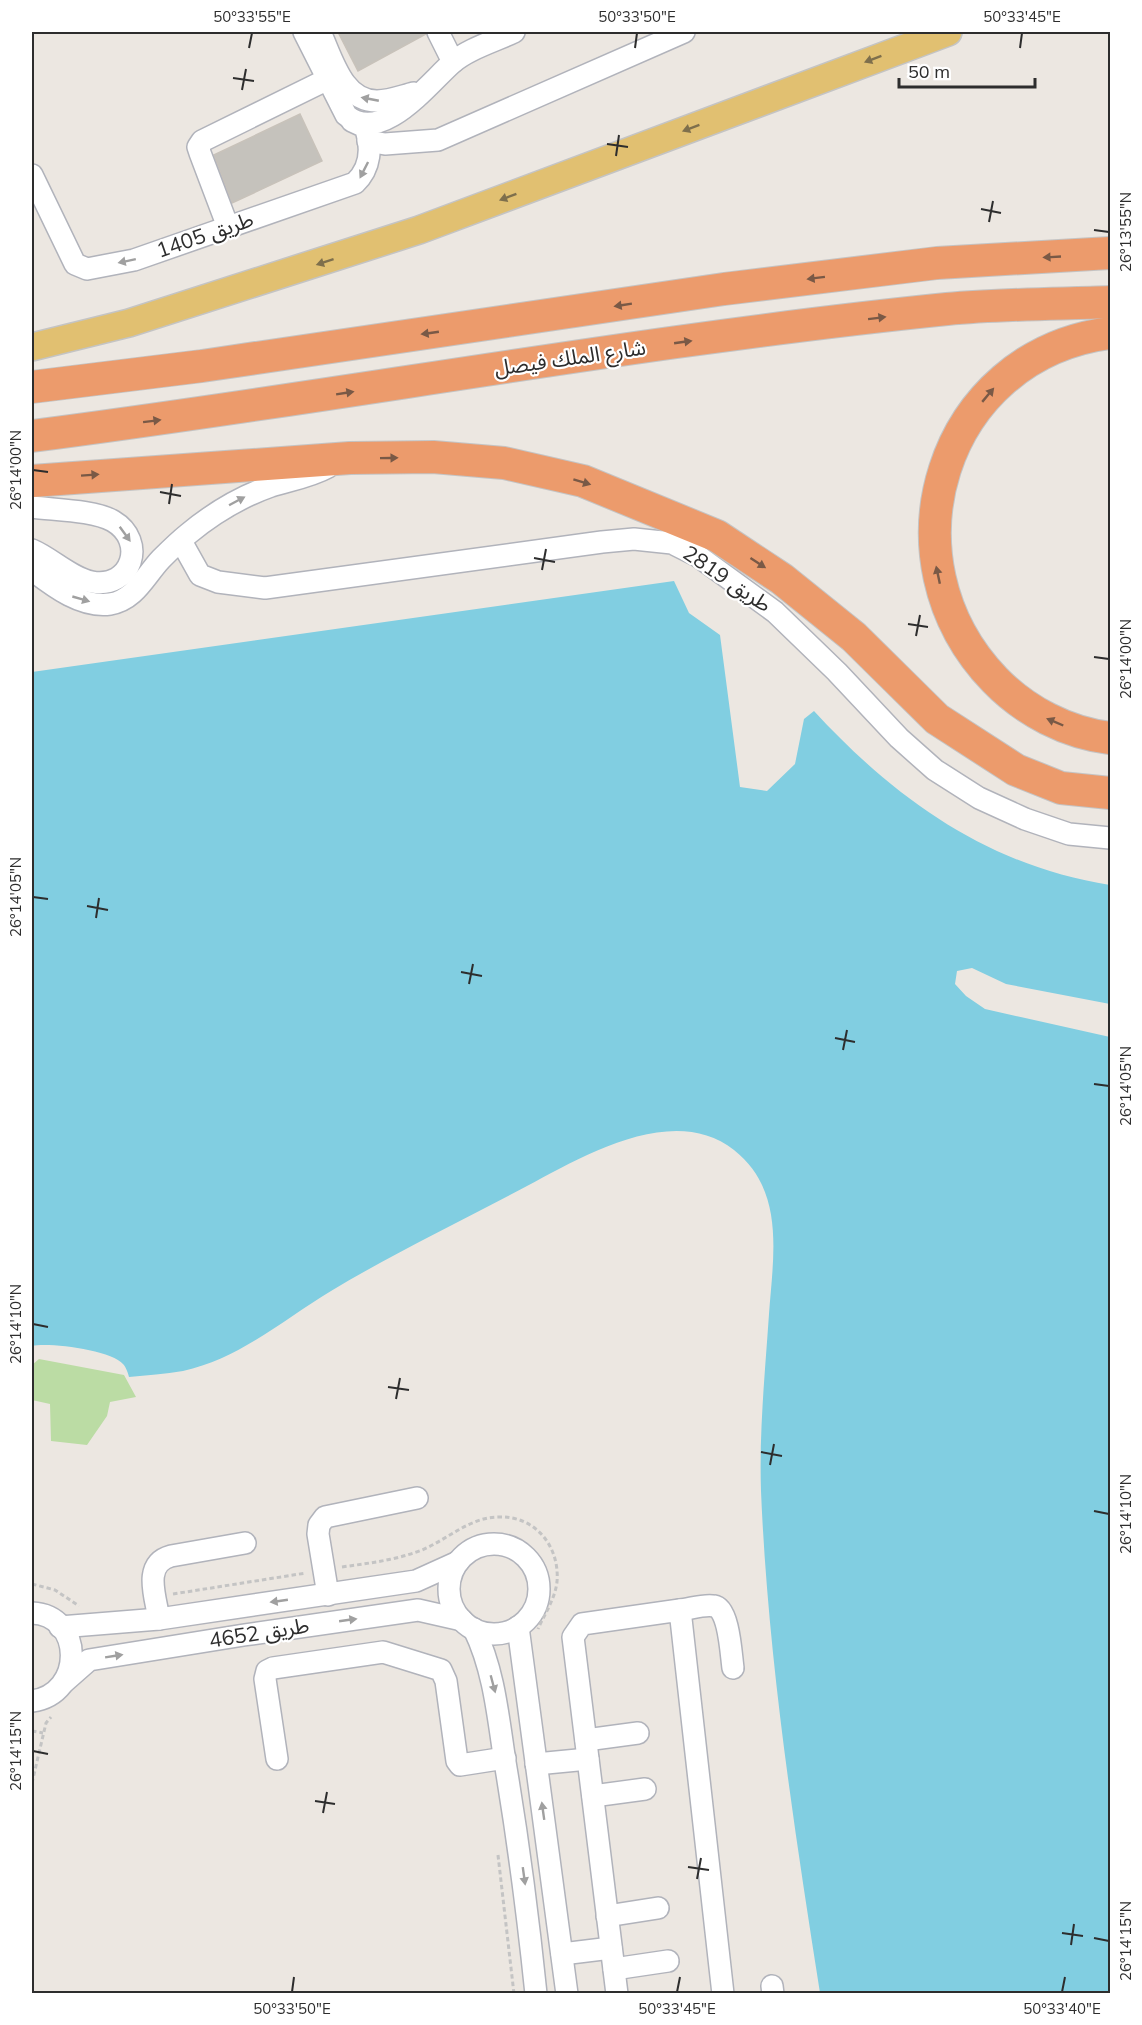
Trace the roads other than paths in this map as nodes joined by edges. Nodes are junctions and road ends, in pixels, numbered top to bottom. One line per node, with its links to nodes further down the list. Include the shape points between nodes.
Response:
1 (304, 32): 8 (street)
2 (320, 32): 9 (street, one-way to 2, via 383,100 359,96 346,86)
3 (438, 32): 7 (street)
4 (514, 32): 7 (street)
5 (684, 32): 11 (street, via 438,140 393,144)
6 (948, 32): 17 (main road, one-way to 17, via 419,230 205,300)
7 (453, 62): 9 (street)
8 (328, 79): 10 (street); 13 (street, via 202,141 198,147)
9 (427, 90): 10 (street, via 376,124)
10 (352, 121): 11 (street, via 364,127)
11 (368, 141): 13 (street, طريق 1405, one-way to 13, via 369,161 355,183)
12 (32, 175): 13 (street, طريق 1405, one-way to 12, via 134,260 87,269 75,264)
13 (228, 227)
14 (1110, 253): 20 (highway, one-way to 20, via 937,263 724,289 226,363)
15 (1110, 302): 21 (highway, شارع الملك فيصل, one-way to 15, via 216,413 747,333 949,309)
16 (1110, 333): 28 (highway, one-way to 16, via 1050,721 1011,696 978,663 949,612 937,575 933,526 940,478 960,430 993,388 1034,357 1083,337)
17 (65, 340): 18 (main road); 19 (main road)
18 (32, 341)
19 (32, 347)
20 (32, 387)
21 (32, 436)
22 (343, 459): 23 (highway, one-way to 22); 25 (street, one-way to 22, via 200,524 245,497 316,474); 29 (highway, one-way to 29, via 433,457 504,463 582,481 717,536 782,579 854,637 938,719 1016,770 1061,788)
23 (32, 481)
24 (32, 507): 26 (street, one-way to 26, via 105,518 125,531 133,551 125,572 102,583 80,578)
25 (181, 541): 27 (street, one-way to 25, via 71,596 110,604 140,587 160,560); 30 (street, طريق 2819, via 200,574 218,582 265,588 602,542 634,539 672,543 698,556 775,612 935,770 979,798 1025,819 1069,834)
26 (32, 550)
27 (32, 570)
28 (1110, 738)
29 (1110, 793)
30 (1110, 838)
31 (417, 1498): 34 (street, via 325,1517 318,1534)
32 (245, 1543): 37 (street, via 160,1560 152,1575)
33 (458, 1562): 34 (street, طريق 4652, via 416,1581); 38 (street, via 450,1578 449,1593 453,1607); 40 (street, via 471,1551 494,1544 520,1551 531,1562 539,1587 538,1600 532,1614)
34 (328, 1594): 37 (street, طريق 4652, one-way to 37)
35 (680, 1610): 41 (street, via 713,1606 721,1609); 45 (street, via 582,1624 577,1630 572,1646); 60 (street)
36 (32, 1613): 39 (street, via 49,1618)
37 (159, 1619): 39 (street, طريق 4652)
38 (468, 1624): 40 (street, via 488,1633); 42 (street, طريق 4652, one-way to 38, via 89,1660 418,1610); 46 (street, one-way to 46, via 483,1648)
39 (60, 1627): 42 (street, via 72,1654)
40 (518, 1627): 48 (street)
41 (733, 1668)
42 (64, 1682): 43 (street, طريق 4652)
43 (40, 1712)
44 (638, 1733): 45 (street)
45 (587, 1749): 48 (street); 50 (street)
46 (505, 1758): 47 (street, via 460,1765 444,1674 383,1652 267,1671); 57 (street, one-way to 57, via 525,1880)
47 (277, 1759)
48 (536, 1764): 54 (street, one-way to 48)
49 (645, 1789): 50 (street)
50 (593, 1796): 52 (street)
51 (658, 1908): 52 (street)
52 (607, 1916): 53 (street)
53 (611, 1948): 54 (street); 56 (street)
54 (562, 1954): 58 (street)
55 (668, 1961): 56 (street)
56 (614, 1969): 59 (street)
57 (536, 1994)
58 (567, 1994)
59 (617, 1994)
60 (723, 1994)

